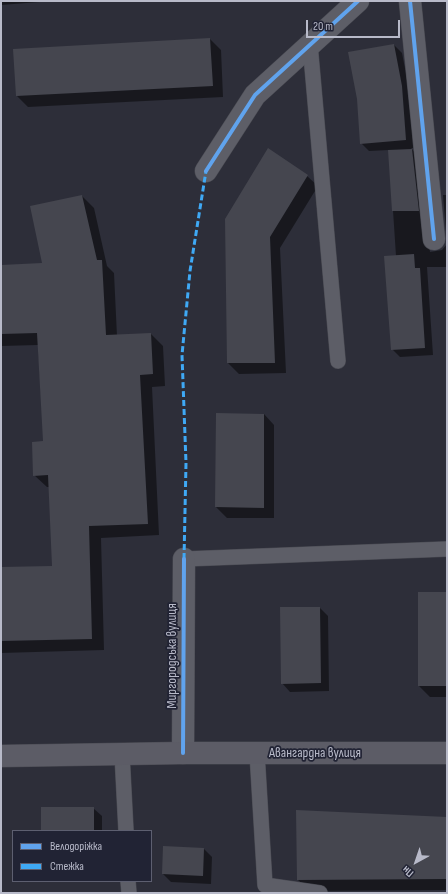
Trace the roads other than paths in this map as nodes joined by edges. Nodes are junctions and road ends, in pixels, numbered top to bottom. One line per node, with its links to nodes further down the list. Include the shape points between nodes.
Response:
1 (358, 1): 3 (street)
2 (410, 1): 5 (street)
3 (310, 44): 4 (street, via 255,94); 6 (lane)
4 (206, 171)
5 (434, 239)
6 (338, 360)
7 (447, 549): 8 (lane)
8 (184, 559): 9 (street, Миргородська вулиця)
9 (183, 753): 10 (main road, Авангардна вулиця); 12 (main road)
10 (257, 753): 11 (main road, Авангардна вулиця); 17 (lane, via 265,885)
11 (447, 753)
12 (122, 754): 13 (main road); 14 (lane)
13 (1, 756)
14 (126, 830)
15 (128, 882): 16 (lane)
16 (129, 893)
17 (320, 893)

